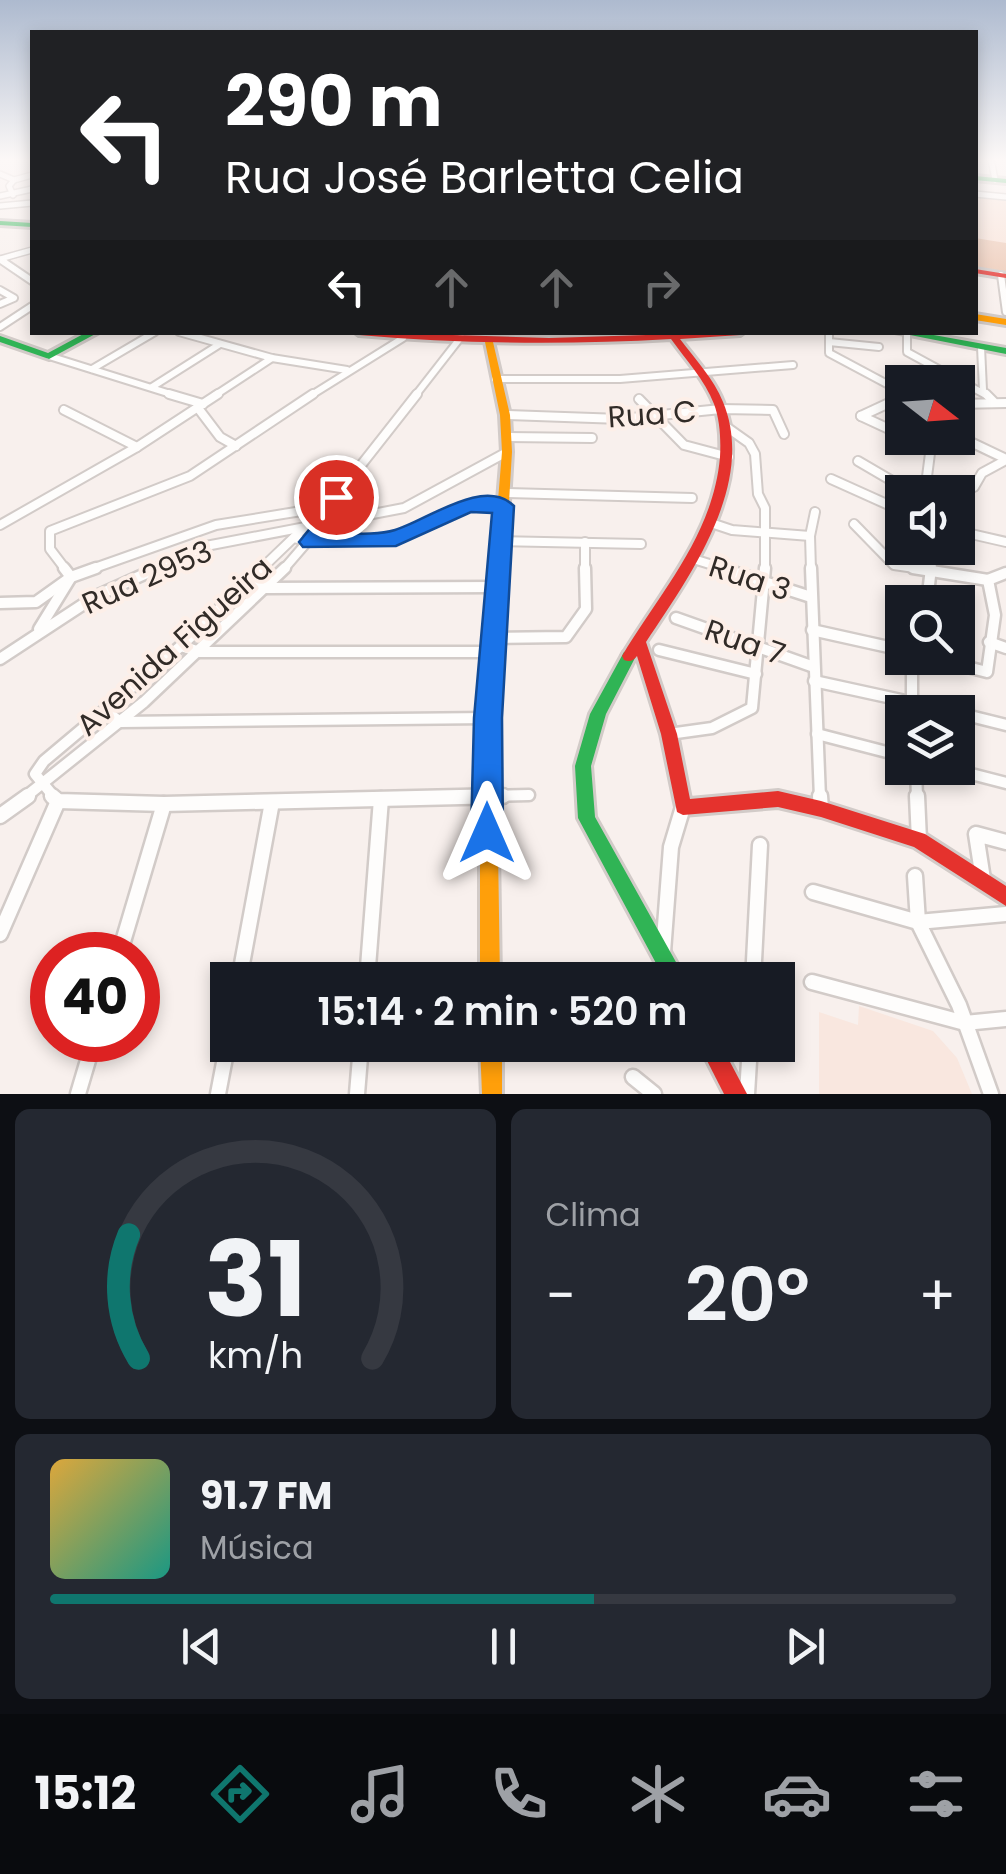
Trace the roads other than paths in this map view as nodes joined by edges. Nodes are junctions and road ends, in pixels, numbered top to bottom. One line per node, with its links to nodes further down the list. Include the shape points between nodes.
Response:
1 (0, 223): 2 (street)
2 (30, 225)
3 (30, 251): 4 (street)
4 (0, 259): 5 (street)
5 (16, 271): 8 (street); 9 (street)
6 (978, 271): 7 (street)
7 (1003, 275): 13 (street)
8 (0, 276)
9 (30, 281)
10 (0, 290): 11 (street, via 14,298)
11 (0, 304)
12 (30, 307): 16 (street)
13 (1006, 312)
14 (978, 317): 15 (street)
15 (1006, 322)
16 (0, 327)
17 (89, 335): 35 (street)
18 (150, 335): 38 (street)
19 (190, 335): 31 (street)
20 (382, 335): 26 (street)
21 (706, 335): 27 (street)
22 (829, 335): 30 (street)
23 (907, 335): 44 (street, via 907,352)
24 (445, 336): 26 (street); 29 (street); 72 (street, Avenida Figueira)
25 (936, 336): 32 (street)
26 (404, 338): 39 (street)
27 (671, 338): 29 (street); 40 (street)
28 (0, 339): 35 (street)
29 (487, 342): 41 (street)
30 (829, 342): 33 (street); 42 (street, via 829,354)
31 (220, 344): 36 (street); 43 (street)
32 (981, 346): 34 (street); 44 (street)
33 (880, 347)
34 (1006, 351)
35 (49, 356): 38 (street)
36 (272, 358): 39 (street); 50 (street)
37 (794, 366): 40 (street)
38 (92, 368): 43 (street)
39 (348, 370): 60 (street)
40 (693, 374): 41 (street); 54 (street)
41 (494, 379): 52 (street)
42 (885, 383)
43 (152, 387): 50 (street)
44 (983, 390): 46 (street)
45 (639, 399): 53 (street)
46 (993, 401): 47 (street); 48 (street)
47 (975, 403)
48 (1006, 403)
49 (885, 404): 55 (street, via 861,416)
50 (201, 406): 60 (street, via 220,436); 61 (street)
51 (64, 410): 61 (street)
52 (504, 415): 53 (street, Rua C); 57 (street)
53 (656, 416): 54 (street, Rua C); 62 (street, via 684,446)
54 (720, 416): 56 (street, Rua C, via 773,410); 62 (street); 79 (street, via 755,454)
55 (885, 427)
56 (784, 434)
57 (506, 437): 58 (street); 63 (street)
58 (592, 438)
59 (975, 444): 64 (street)
60 (236, 446): 92 (street, via 190,476 50,531 50,550)
61 (137, 447): 77 (street)
62 (729, 456): 75 (street)
63 (503, 458): 70 (street); 74 (street, Rua 2953, via 416,504)
64 (1006, 459): 68 (street)
65 (858, 461): 66 (street)
66 (885, 477)
67 (831, 479): 71 (street)
68 (975, 485)
69 (692, 498): 70 (street)
70 (504, 500): 83 (street); 84 (street, via 468,505 396,538)
71 (885, 503)
72 (323, 508): 74 (street); 78 (street, Avenida Figueira); 92 (street, via 216,525)
73 (815, 512): 81 (street)
74 (327, 522): 78 (street, Rua 2953); 84 (street, Avenida Figueira)
75 (711, 523): 79 (street); 88 (street)
76 (854, 524): 90 (street, via 894,565)
77 (0, 525)
78 (306, 525): 82 (street, Avenida Figueira); 103 (street, Rua 2953, via 206,546 96,596)
79 (767, 530): 81 (street); 95 (street)
80 (975, 535): 86 (street)
81 (810, 536): 99 (street)
82 (294, 538): 84 (street); 94 (street, Avenida Figueira)
83 (502, 541): 85 (street); 97 (street)
84 (311, 542): 98 (street, Avenida Figueira)
85 (584, 542): 87 (street); 106 (street, via 586,609 566,636)
86 (1006, 542)
87 (641, 544)
88 (690, 558): 95 (street, Rua 3); 105 (street)
89 (934, 565): 90 (street)
90 (934, 570): 93 (street); 96 (street)
91 (1006, 573): 93 (street)
92 (71, 577): 100 (street, via 36,602); 103 (street)
93 (988, 580): 104 (street, via 995,615)
94 (249, 583): 98 (street); 107 (street, Avenida Figueira)
95 (765, 584): 99 (street, Rua 3); 109 (street)
96 (931, 585)
97 (497, 587): 98 (street); 106 (street)
98 (267, 588): 112 (street, Avenida Figueira)
99 (811, 597): 102 (street)
100 (0, 603)
101 (676, 618): 109 (street, Rua 7)
102 (812, 630): 108 (street); 114 (street)
103 (37, 632): 113 (street, Rua 2953)
104 (989, 642): 110 (street); 115 (street, via 987,672)
105 (640, 644): 124 (street); 151 (street, via 611,687 587,742 580,792 587,818)
106 (493, 645): 112 (street); 121 (street)
107 (182, 646): 112 (street); 119 (street, Avenida Figueira)
108 (885, 646)
109 (760, 647): 114 (street, Rua 7); 116 (street)
110 (1006, 648)
111 (660, 650): 116 (street)
112 (200, 652): 122 (street, Avenida Figueira)
113 (0, 659)
114 (814, 667): 117 (street)
115 (975, 669)
116 (756, 674): 124 (street, via 752,708 744,715)
117 (814, 681): 118 (street); 125 (street)
118 (885, 700)
119 (104, 710): 122 (street); 130 (street, Avenida Figueira, via 39,767)
120 (975, 717): 123 (street)
121 (488, 718): 122 (street); 132 (street)
122 (120, 722): 130 (street, Avenida Figueira)
123 (1006, 725)
124 (669, 734): 137 (street)
125 (817, 734): 126 (street); 138 (street)
126 (885, 752)
127 (975, 775): 128 (street)
128 (1006, 783)
129 (916, 785): 140 (street)
130 (41, 786): 134 (street); 139 (street, Avenida Figueira)
131 (528, 795): 132 (street)
132 (486, 796): 133 (street); 154 (street)
133 (382, 799): 135 (street); 153 (street)
134 (58, 800): 136 (street); 150 (street)
135 (272, 802): 136 (street); 152 (street)
136 (164, 804): 149 (street)
137 (683, 807): 138 (street, via 778,799); 151 (street, via 671,847)
138 (821, 809): 140 (street)
139 (0, 816)
140 (918, 840): 144 (street)
141 (1006, 842): 144 (street, via 976,834)
142 (760, 845): 156 (street)
143 (915, 876): 148 (street)
144 (983, 879): 146 (street)
145 (813, 892): 148 (street)
146 (1006, 898)
147 (1006, 914): 148 (street)
148 (918, 922): 159 (street)
149 (127, 932)
150 (0, 934)
151 (662, 955): 155 (street)
152 (242, 962)
153 (368, 962)
154 (490, 962)
155 (666, 962)
156 (754, 962)
157 (812, 982): 159 (street)
158 (1006, 1019): 159 (street)
159 (965, 1023): 174 (street)
160 (87, 1062): 168 (street)
161 (224, 1062): 169 (street)
162 (360, 1062): 170 (street)
163 (491, 1062): 167 (street)
164 (719, 1062): 172 (street)
165 (749, 1062): 173 (street)
166 (633, 1077): 171 (street)
167 (492, 1092)
168 (78, 1094)
169 (218, 1094)
170 (357, 1094)
171 (654, 1094)
172 (736, 1094)
173 (747, 1094)
174 (990, 1094)

